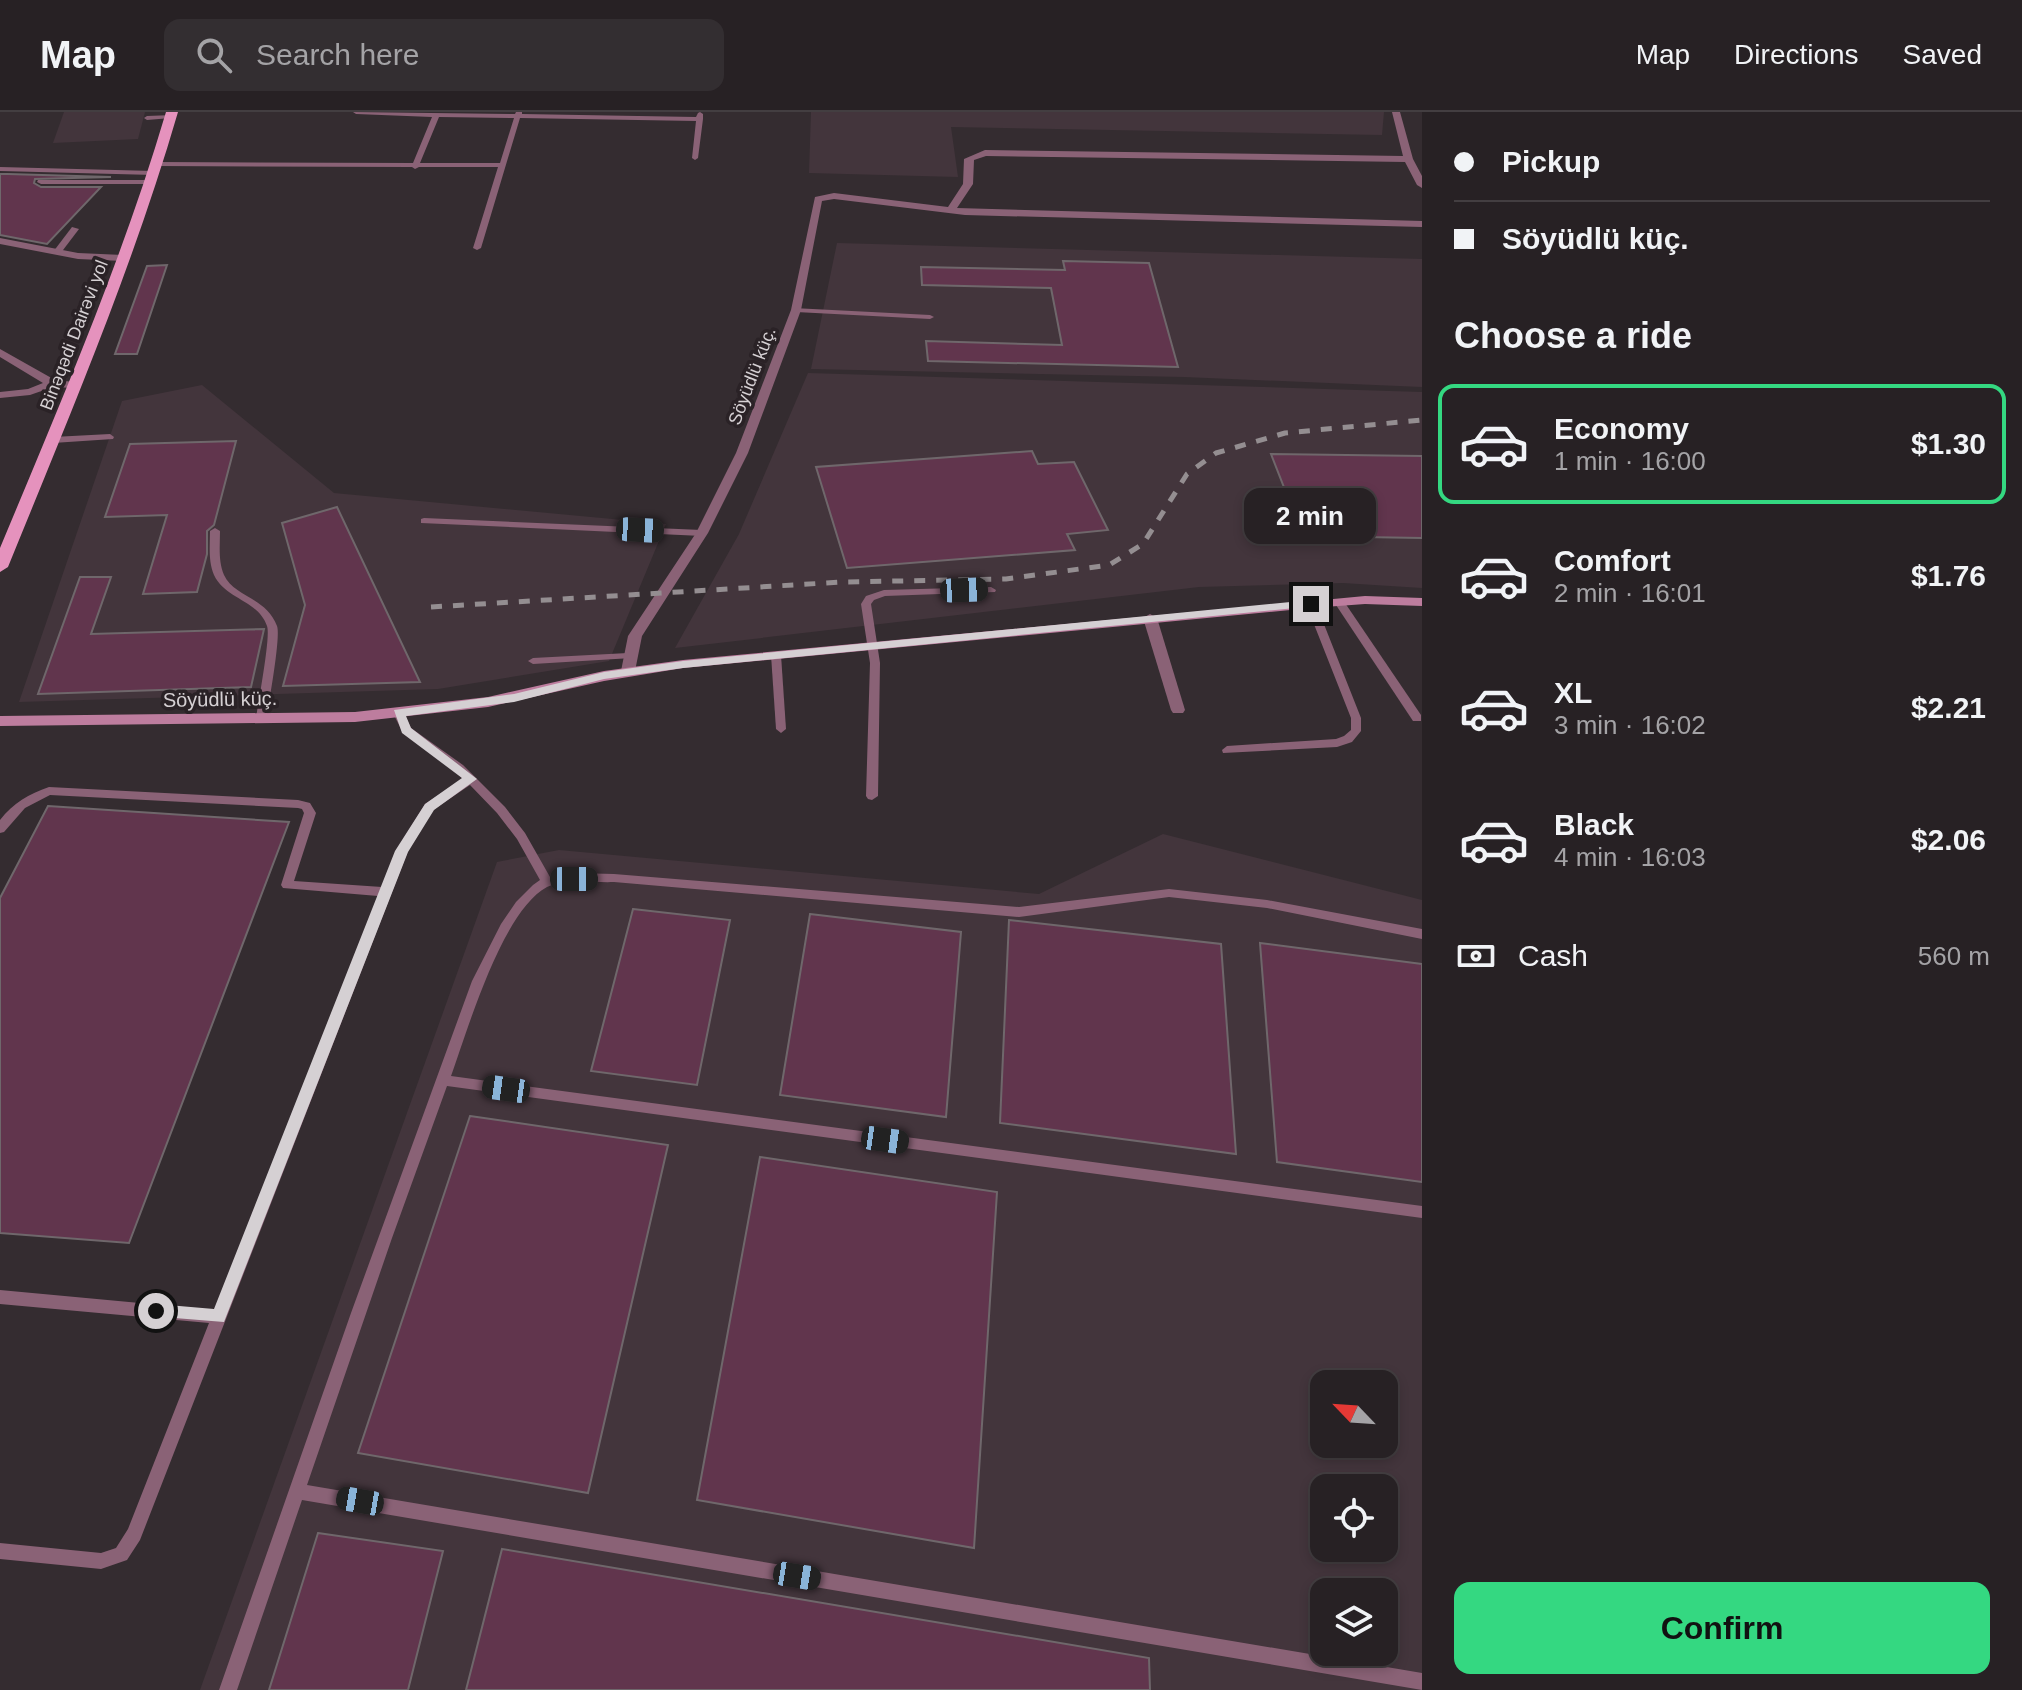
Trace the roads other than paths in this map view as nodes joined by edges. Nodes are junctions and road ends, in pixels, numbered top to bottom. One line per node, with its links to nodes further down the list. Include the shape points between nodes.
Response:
1 (356, 112): 5 (lane)
2 (1396, 112): 9 (street)
3 (172, 114): 7 (lane); 13 (main road, Binəqədi Dairəvi yol)
4 (518, 114): 5 (lane); 6 (lane); 10 (lane)
5 (436, 115): 11 (lane)
6 (700, 116): 8 (lane)
7 (147, 118)
8 (695, 158)
9 (1408, 159): 15 (street); 16 (street, via 985,153 969,159 968,184)
10 (504, 165): 11 (lane); 20 (lane)
11 (415, 167): 13 (lane)
12 (0, 169): 13 (lane)
13 (154, 173): 14 (lane); 22 (main road, Binəqədi Dairəvi yol)
14 (41, 182)
15 (1422, 185)
16 (951, 210): 17 (street, Söyüdlü küç.); 23 (street, Söyüdlü küç., via 834,196 818,199)
17 (1422, 224)
18 (75, 229): 21 (lane)
19 (0, 241): 21 (street)
20 (477, 248)
21 (57, 252): 22 (street)
22 (123, 258): 27 (main road, Binəqədi Dairəvi yol)
23 (796, 310): 24 (lane); 33 (street, Söyüdlü küç., via 742,453)
24 (930, 317)
25 (0, 352): 26 (street)
26 (52, 383): 27 (street); 28 (street)
27 (75, 385): 30 (main road, Binəqədi Dairəvi yol)
28 (0, 395)
29 (110, 437): 30 (lane)
30 (53, 440): 34 (main road, Binəqədi Dairəvi yol)
31 (424, 521): 33 (lane)
32 (215, 531): 48 (lane, via 216,575 270,617 274,629)
33 (702, 533): 44 (street, Söyüdlü küç., via 648,612)
34 (4, 550): 35 (main road, Binəqədi Dairəvi yol)
35 (0, 567)
36 (991, 590): 41 (lane, via 884,593 870,598 864,612)
37 (1339, 602): 38 (street, Söyüdlü küç.); 39 (street, Söyüdlü küç.); 47 (lane)
38 (1422, 602)
39 (1311, 604): 40 (street, Söyüdlü küç.); 51 (lane, via 1356,718 1356,731 1337,743)
40 (1150, 618): 41 (street, Söyüdlü küç.); 45 (street)
41 (872, 645): 42 (street, Söyüdlü küç.); 53 (lane)
42 (776, 655): 44 (street, Söyüdlü küç.); 50 (lane)
43 (533, 661): 44 (lane)
44 (628, 663): 46 (street, Söyüdlü küç., via 514,698)
45 (1178, 710)
46 (398, 713): 48 (street, Söyüdlü küç.); 52 (lane, via 407,730)
47 (1417, 718)
48 (261, 719): 49 (street, Söyüdlü küç.)
49 (0, 721)
50 (781, 729)
51 (1227, 750)
52 (471, 779): 55 (lane, via 521,836); 56 (lane, via 429,807)
53 (872, 796)
54 (0, 829): 56 (lane, via 11,811 49,791 298,804 310,813 287,885)
55 (547, 882): 57 (lane, via 614,878 1019,912 1169,893 1267,904); 58 (lane, via 521,904 496,942)
56 (385, 892): 61 (lane)
57 (1422, 934)
58 (443, 1080): 59 (lane); 62 (lane)
59 (1422, 1212)
60 (0, 1297): 61 (lane)
61 (219, 1317): 63 (lane, via 134,1534 121,1554 101,1561)
62 (298, 1491): 64 (lane); 65 (lane)
63 (0, 1551)
64 (1422, 1682)
65 (228, 1690)

